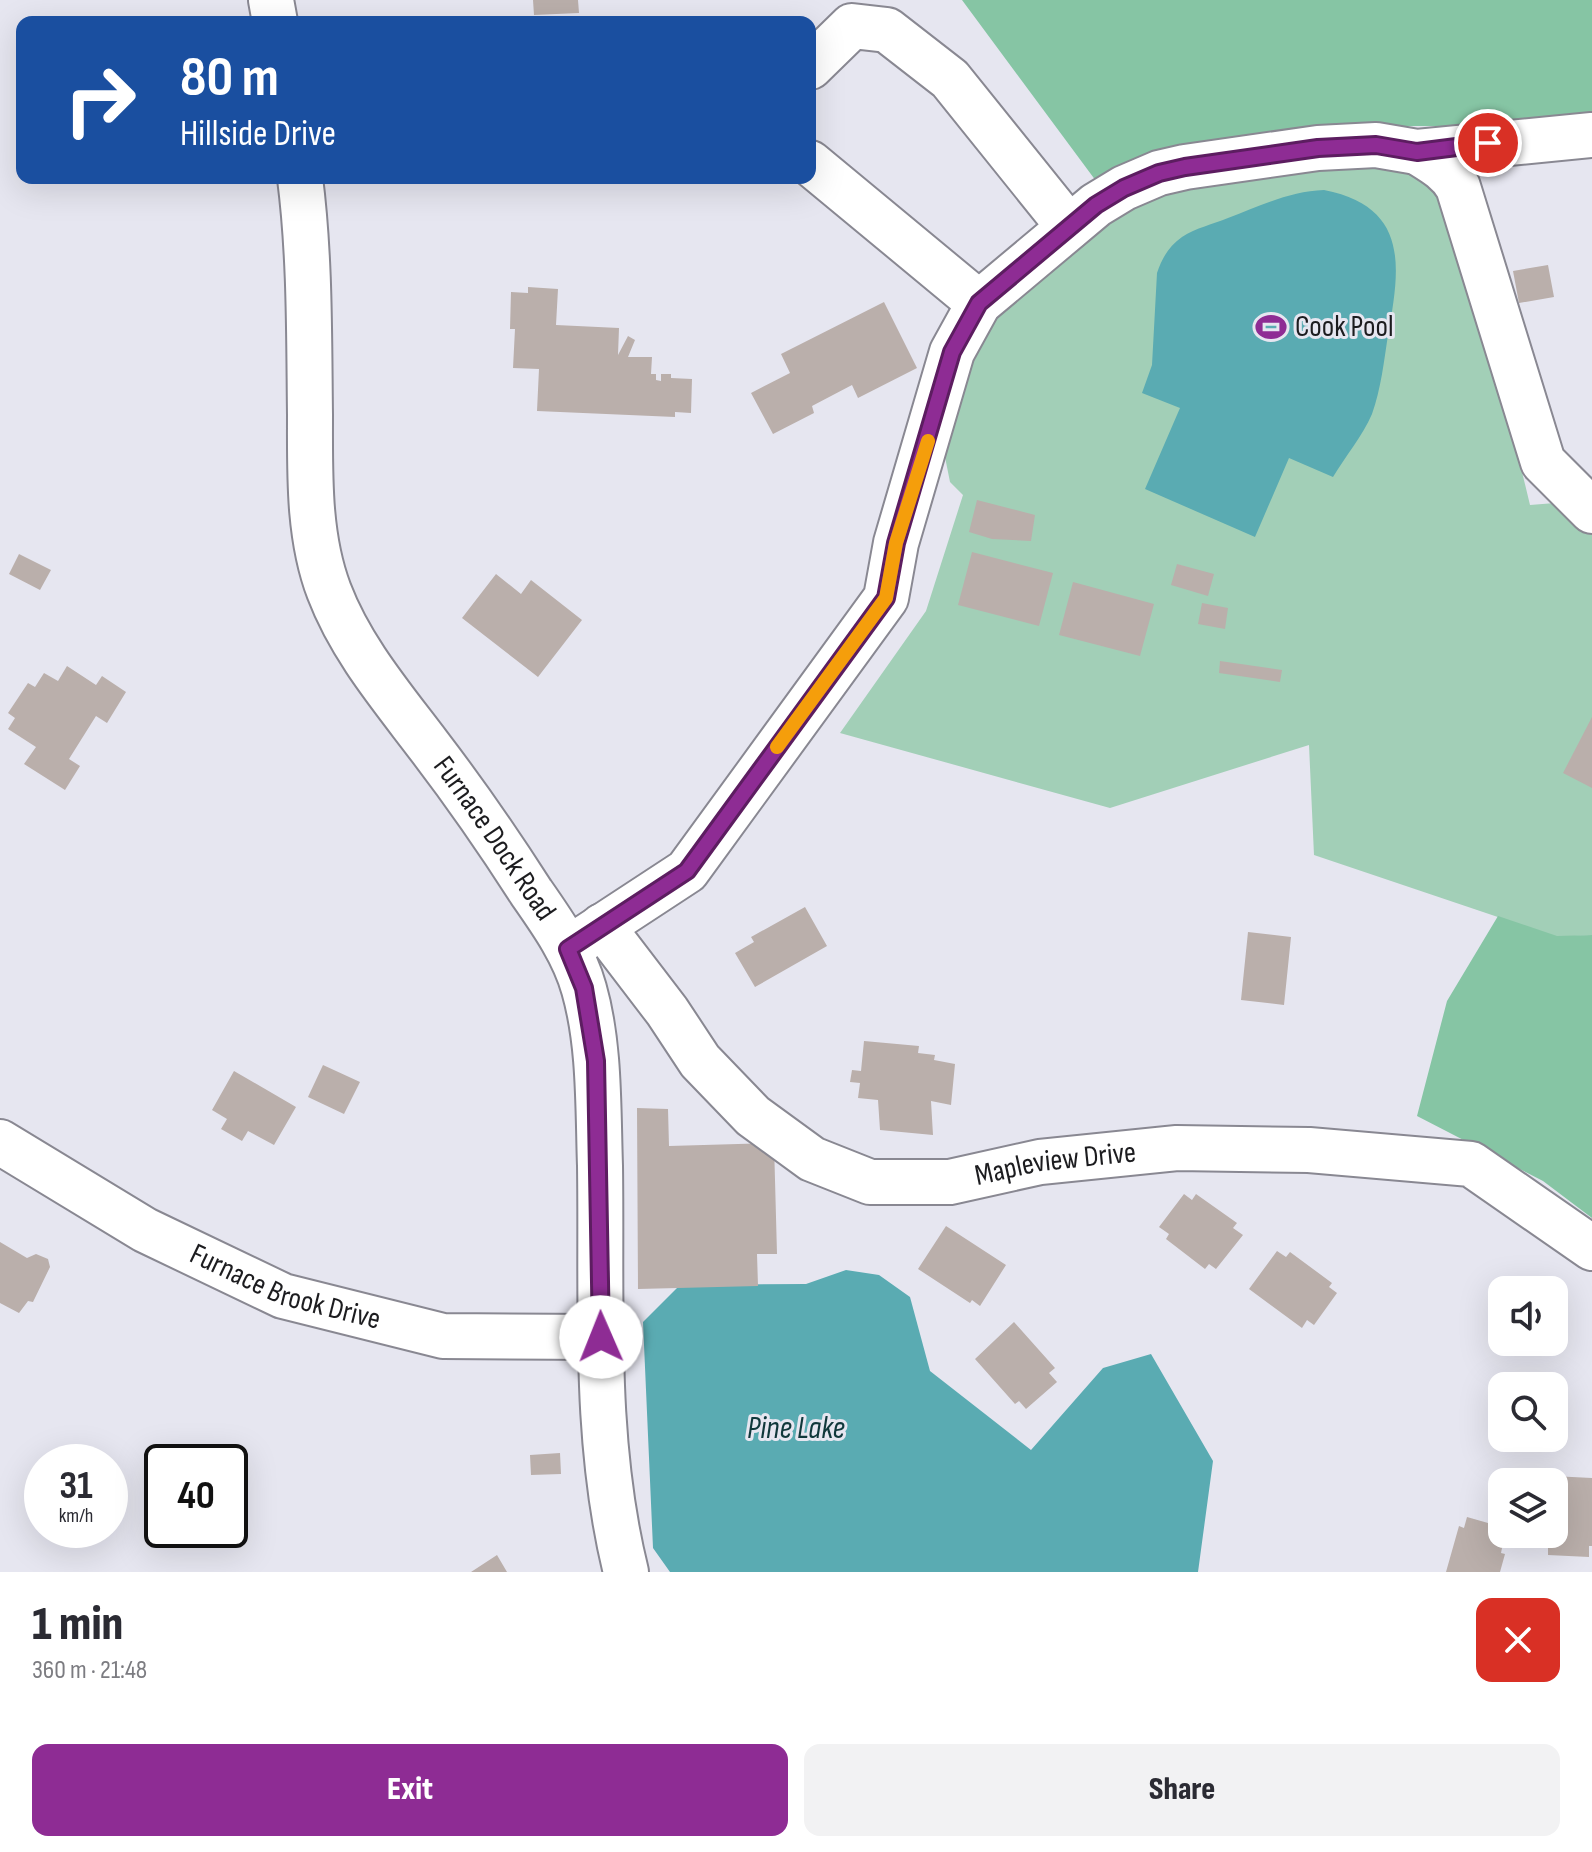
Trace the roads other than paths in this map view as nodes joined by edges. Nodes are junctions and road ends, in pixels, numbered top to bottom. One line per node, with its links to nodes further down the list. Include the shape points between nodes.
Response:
1 (816, 61): 6 (street, via 852,26 887,30 950,79)
2 (1592, 135): 3 (street)
3 (1417, 152): 6 (street, via 1376,145 1318,148 1185,167 1124,188); 8 (street, via 1451,175 1458,187 1543,462)
4 (816, 168): 7 (street)
5 (300, 184): 9 (street, Furnace Dock Road, via 309,291 311,485 318,555 329,591 366,662 458,785)
6 (1069, 227): 7 (street)
7 (979, 303): 9 (street, via 943,375 886,598 687,871)
8 (1592, 511)
9 (585, 937): 11 (street, Mapleview Drive, via 667,1011 700,1061 753,1116 812,1159 870,1182 950,1182 1040,1162 1177,1148 1309,1150 1471,1164); 12 (street, Furnace Dock Road, via 584,988 596,1061)
10 (0, 1142): 12 (street, Furnace Brook Drive, via 145,1230 283,1296 443,1336)
11 (1592, 1248)
12 (601, 1337): 13 (street, Furnace Dock Road, via 611,1485)
13 (626, 1572)

